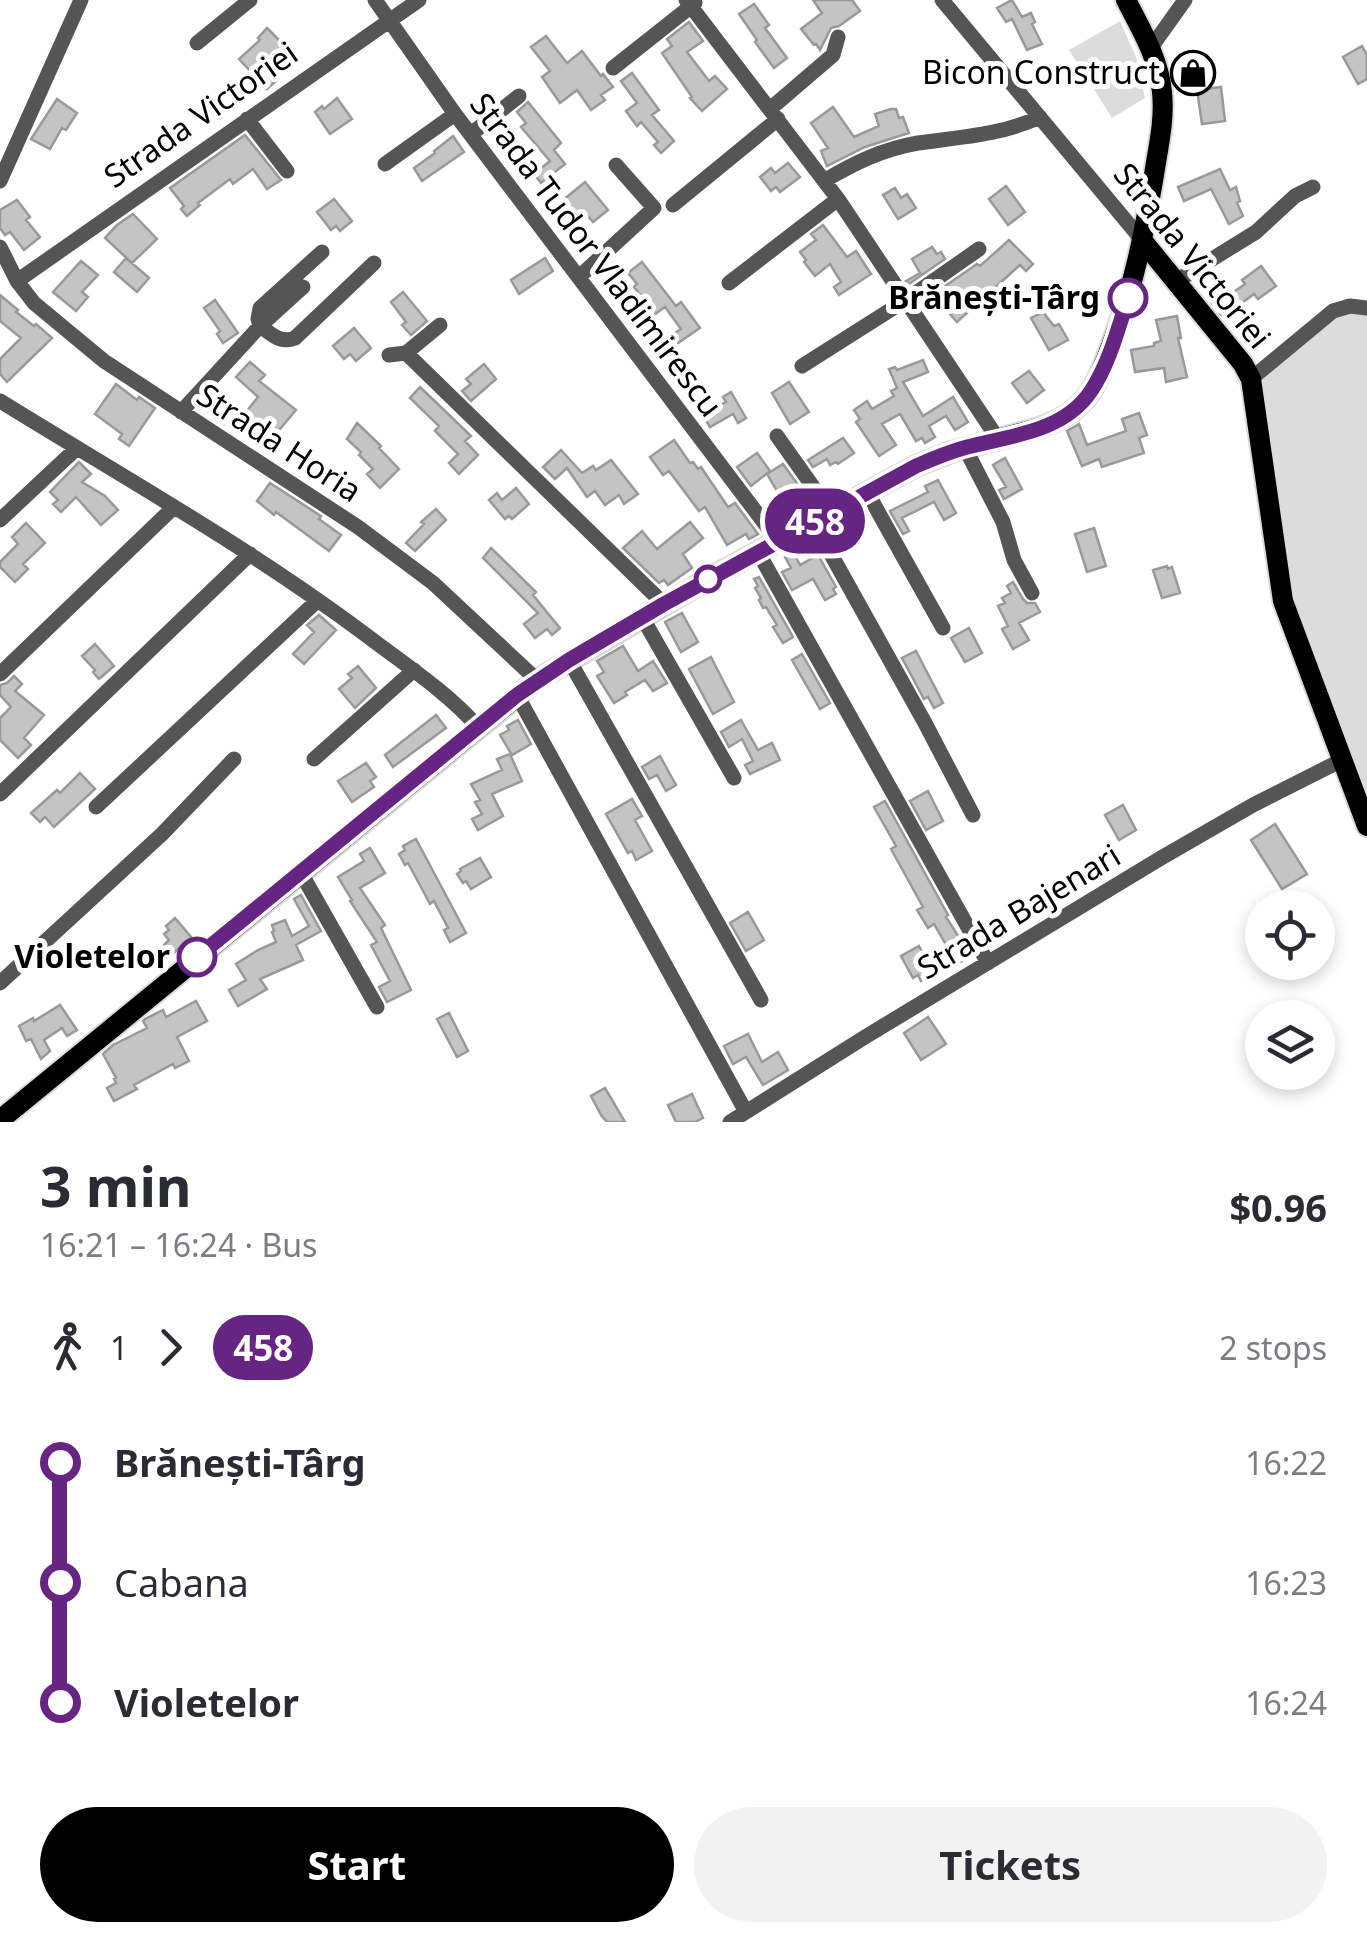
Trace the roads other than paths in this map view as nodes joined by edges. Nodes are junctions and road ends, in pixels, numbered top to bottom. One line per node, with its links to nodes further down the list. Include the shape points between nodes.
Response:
1 (81, 0): 23 (street)
2 (250, 0): 11 (street)
3 (375, 0): 9 (street, Strada Tudor Vladimirescu)
4 (419, 0): 9 (street, Strada Victoriei)
5 (942, 0): 17 (street, Strada Victoriei)
6 (1126, 0): 12 (main road)
7 (1184, 0): 12 (street)
8 (691, 2): 13 (street); 16 (street)
9 (388, 21): 15 (street, Strada Tudor Vladimirescu); 18 (street, Strada Victoriei)
10 (838, 37): 16 (street, via 833,55)
11 (197, 43)
12 (1150, 50): 28 (main road, via 1162,88 1162,119)
13 (612, 68)
14 (518, 96): 19 (street)
15 (455, 114): 19 (street, Strada Tudor Vladimirescu); 20 (street)
16 (774, 114): 24 (street); 27 (street)
17 (1040, 117): 24 (street, via 990,134 887,150); 28 (street, Strada Victoriei)
18 (247, 119): 22 (street); 34 (street, Strada Victoriei)
19 (471, 134): 33 (street, Strada Tudor Vladimirescu)
20 (385, 164)
21 (616, 165): 33 (street, via 654,208)
22 (287, 171)
23 (0, 181)
24 (824, 181): 26 (street)
25 (1313, 187): 36 (street)
26 (838, 198): 35 (street); 38 (street)
27 (673, 205)
28 (1142, 240): 36 (main road, Strada Victoriei); 49 (main road, via 1118,329 1091,391 1054,423)
29 (0, 247): 34 (street, Strada Horia)
30 (979, 249): 38 (street)
31 (322, 252): 41 (street, via 260,308)
32 (374, 264): 41 (street, via 295,338 278,339)
33 (578, 277): 56 (street, Strada Tudor Vladimirescu)
34 (18, 280): 47 (street, Strada Horia, via 34,303 104,361)
35 (728, 282)
36 (1175, 282): 45 (main road, Strada Victoriei)
37 (303, 287): 41 (street)
38 (906, 300): 44 (street); 49 (street)
39 (1367, 308): 45 (street, via 1333,312)
40 (440, 325): 42 (street)
41 (260, 326): 47 (street)
42 (406, 354): 43 (street); 61 (street)
43 (389, 355)
44 (802, 366)
45 (1251, 379): 72 (main road, Strada Victoriei, via 1282,601)
46 (0, 401): 50 (street)
47 (181, 412): 67 (street, Strada Horia, via 400,558)
48 (777, 436): 54 (street)
49 (998, 440): 51 (main road)
50 (77, 448): 53 (street); 55 (street)
51 (965, 448): 52 (main road); 59 (street)
52 (867, 492): 54 (main road); 63 (street)
53 (174, 508): 58 (street); 66 (street)
54 (822, 517): 56 (main road); 76 (street)
55 (0, 520)
56 (778, 541): 57 (main road)
57 (758, 552): 61 (main road); 79 (street)
58 (250, 554): 60 (street); 74 (street)
59 (1032, 593)
60 (318, 600): 65 (street); 75 (street)
61 (664, 604): 62 (main road)
62 (642, 617): 64 (main road); 73 (street)
63 (943, 628)
64 (569, 660): 67 (main road); 81 (street)
65 (414, 670): 69 (street); 71 (street)
66 (0, 674)
67 (537, 680): 68 (main road)
68 (517, 695): 69 (main road); 83 (street)
69 (478, 727): 78 (main road)
70 (234, 759): 80 (street)
71 (314, 759)
72 (1342, 760): 77 (main road, Strada Victoriei); 79 (street, Strada Bajenari, via 1253,805)
73 (734, 778)
74 (0, 794)
75 (96, 807)
76 (972, 815)
77 (1367, 826)
78 (301, 873): 82 (street); 84 (main road)
79 (988, 963): 83 (street, Strada Bajenari)
80 (0, 983)
81 (761, 1000)
82 (377, 1007)
83 (746, 1112): 85 (street, Strada Bajenari)
84 (0, 1120)
85 (730, 1122)

